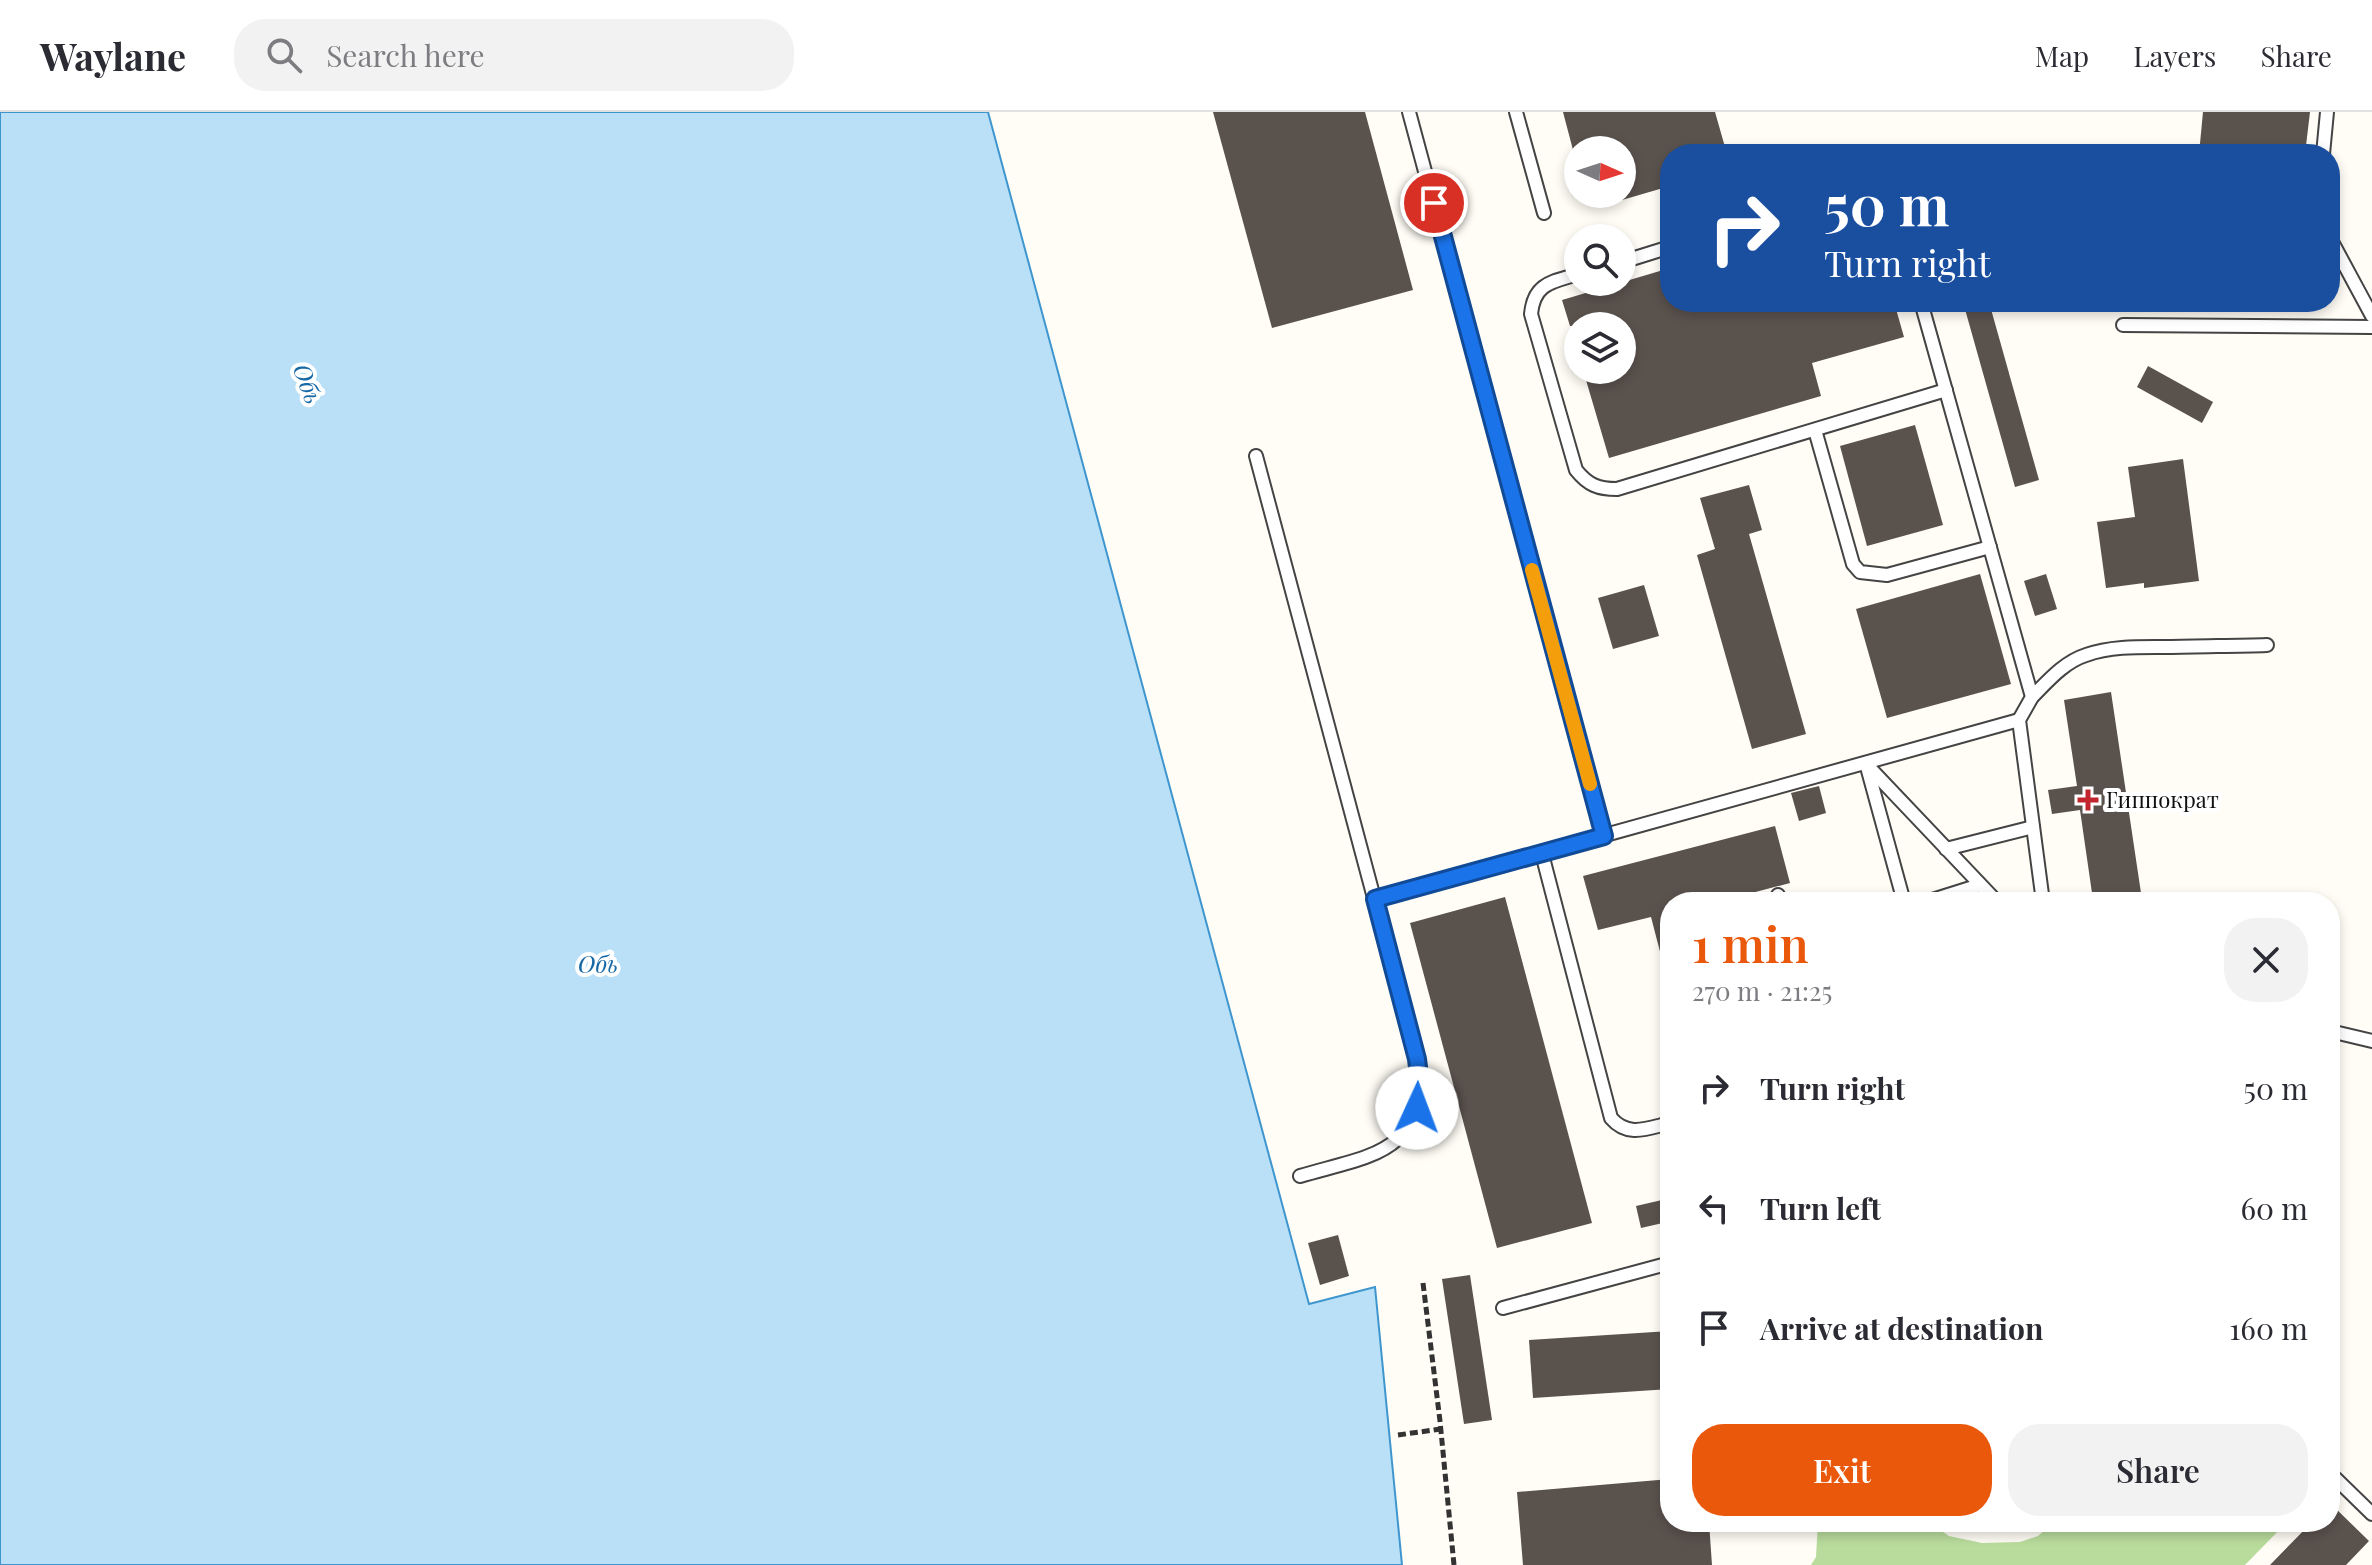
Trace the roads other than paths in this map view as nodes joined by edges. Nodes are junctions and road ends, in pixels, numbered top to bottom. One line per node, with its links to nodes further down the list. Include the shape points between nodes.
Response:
1 (1409, 112): 23 (lane)
2 (1516, 112): 5 (lane)
3 (2327, 112): 4 (lane)
4 (2324, 144)
5 (1544, 213)
6 (1660, 250): 8 (lane)
7 (2340, 257): 11 (lane)
8 (1636, 258)
9 (1564, 278): 15 (lane, via 1537,293 1531,314 1576,470 1585,481 1599,489 1617,489)
10 (1924, 312): 14 (lane)
11 (2372, 316)
12 (2123, 325): 13 (lane)
13 (2372, 327)
14 (1946, 390): 15 (lane); 17 (lane)
15 (1815, 430): 17 (lane, via 1853,564 1860,572 1887,575)
16 (1256, 456): 31 (lane)
17 (1990, 547): 19 (lane)
18 (2267, 645): 19 (lane, via 2106,650 2071,662)
19 (2032, 697): 20 (lane)
20 (2019, 720): 21 (lane); 22 (lane)
21 (1866, 764): 23 (lane); 24 (lane); 27 (lane)
22 (2033, 827): 24 (lane); 30 (lane)
23 (1604, 836): 25 (lane)
24 (1946, 849): 26 (lane)
25 (1542, 854): 31 (lane); 34 (lane, via 1611,1118 1626,1130)
26 (1980, 885): 28 (lane); 29 (lane)
27 (1901, 892)
28 (1958, 892)
29 (1987, 892)
30 (2042, 892)
31 (1375, 899): 35 (lane, via 1417,1059 1417,1108 1395,1143 1381,1152)
32 (2340, 1034): 33 (lane)
33 (2372, 1041)
34 (1660, 1126)
35 (1300, 1176)
36 (1660, 1266): 37 (lane)
37 (1503, 1308)
38 (2340, 1483): 39 (lane)
39 (2372, 1514)

